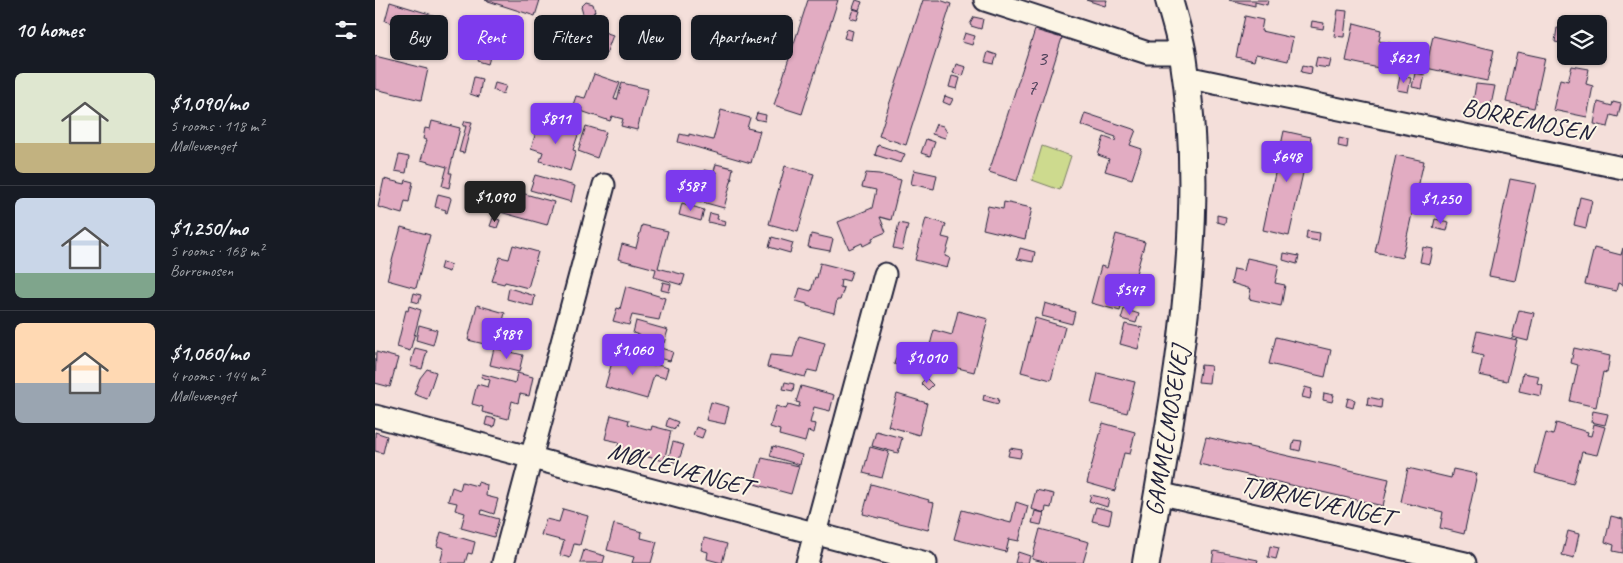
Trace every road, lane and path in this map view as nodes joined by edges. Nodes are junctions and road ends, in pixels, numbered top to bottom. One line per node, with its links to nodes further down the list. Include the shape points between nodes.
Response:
1 (985, 0): 3 (street, BORREMOSEN)
2 (1169, 0): 3 (street, GAMMELMOSEVEJ)
3 (1184, 65): 4 (street, BORREMOSEN); 9 (street, GAMMELMOSEVEJ, via 1193,168 1191,236 1182,339)
4 (1623, 168)
5 (604, 185): 8 (street)
6 (885, 274): 10 (street)
7 (375, 416): 8 (street, MØLLEVÆNGET)
8 (531, 458): 10 (street, MØLLEVÆNGET); 11 (street)
9 (1158, 493): 14 (street, GAMMELMOSEVEJ); 15 (street, TJØRNEVÆNGET)
10 (815, 534): 12 (street); 13 (street, MØLLEVÆNGET)
11 (503, 563)
12 (807, 563)
13 (926, 563)
14 (1146, 563)
15 (1465, 563)

